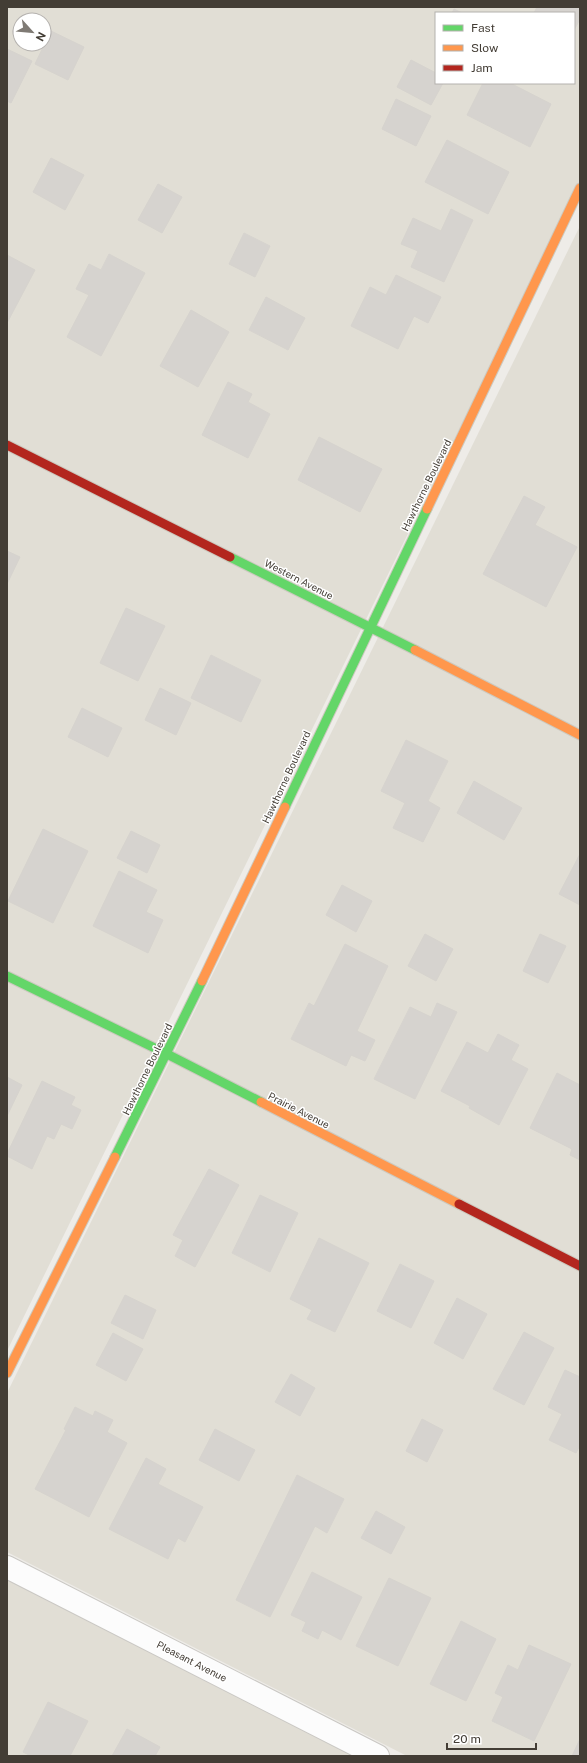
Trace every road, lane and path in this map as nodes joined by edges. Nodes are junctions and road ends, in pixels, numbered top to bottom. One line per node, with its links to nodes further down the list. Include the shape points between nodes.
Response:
1 (580, 188): 3 (street, Hawthorne Boulevard)
2 (7, 445): 3 (street, Western Avenue)
3 (370, 627): 4 (street, Western Avenue); 6 (street, Hawthorne Boulevard)
4 (580, 735)
5 (7, 976): 6 (street, Prairie Avenue)
6 (167, 1054): 7 (street, Prairie Avenue); 8 (street, Hawthorne Boulevard)
7 (580, 1266)
8 (7, 1373)
9 (7, 1567): 10 (street, Pleasant Avenue)
10 (378, 1756)

